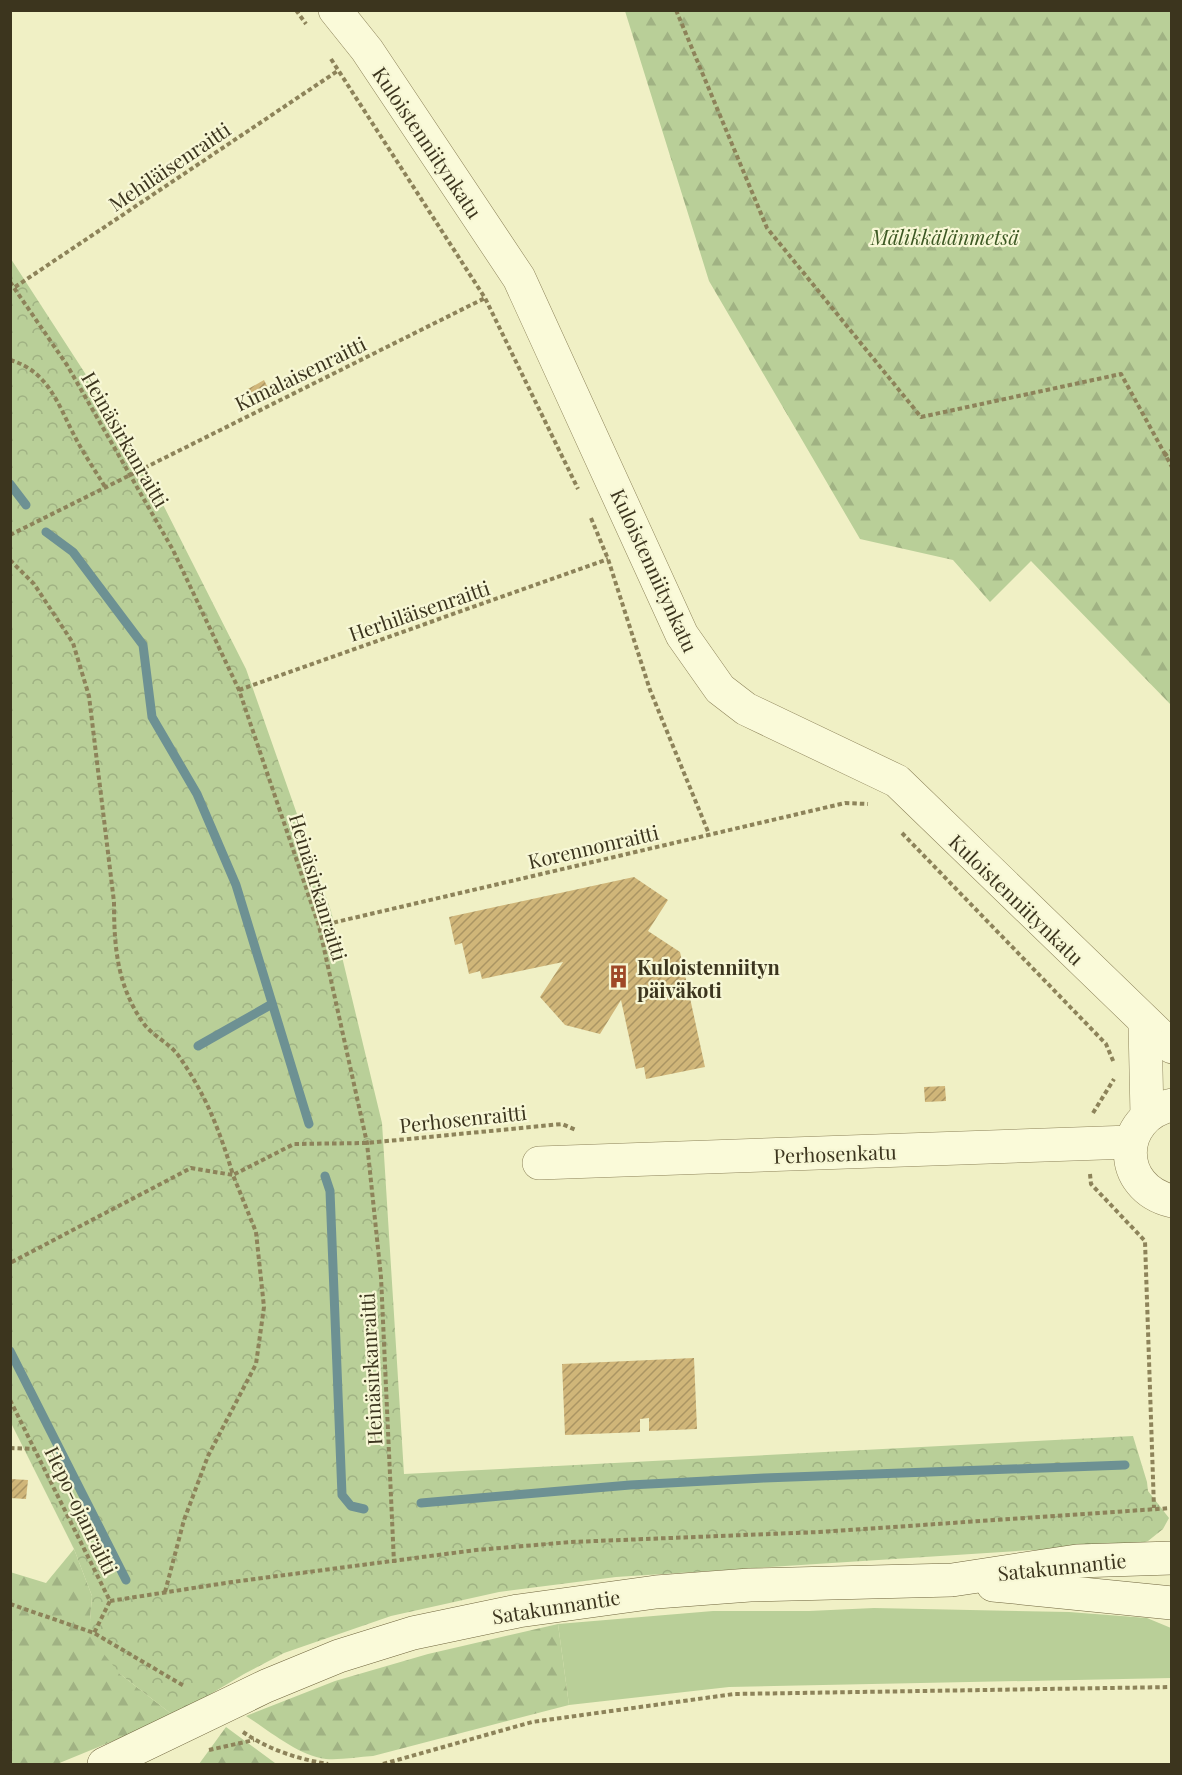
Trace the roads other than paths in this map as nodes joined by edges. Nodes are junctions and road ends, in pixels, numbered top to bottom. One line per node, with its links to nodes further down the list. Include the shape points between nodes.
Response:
1 (322, 19): 2 (street, Kuloistenniitynkatu, via 367,50 519,278 682,634 720,689 746,709 897,782)
2 (1146, 1024): 3 (street, Kuloistenniitynkatu); 4 (street)
3 (1172, 1047)
4 (1150, 1121): 5 (street, Perhosenkatu); 6 (street, via 1130,1158 1142,1186)
5 (539, 1163)
6 (1171, 1207)
7 (1172, 1558): 8 (street, Satakunnantie, via 1077,1561)
8 (952, 1580): 9 (street, Satakunnantie); 10 (street, Satakunnantie, via 750,1585 656,1592 518,1611 413,1633 339,1656 266,1686)
9 (1172, 1603)
10 (104, 1764)

